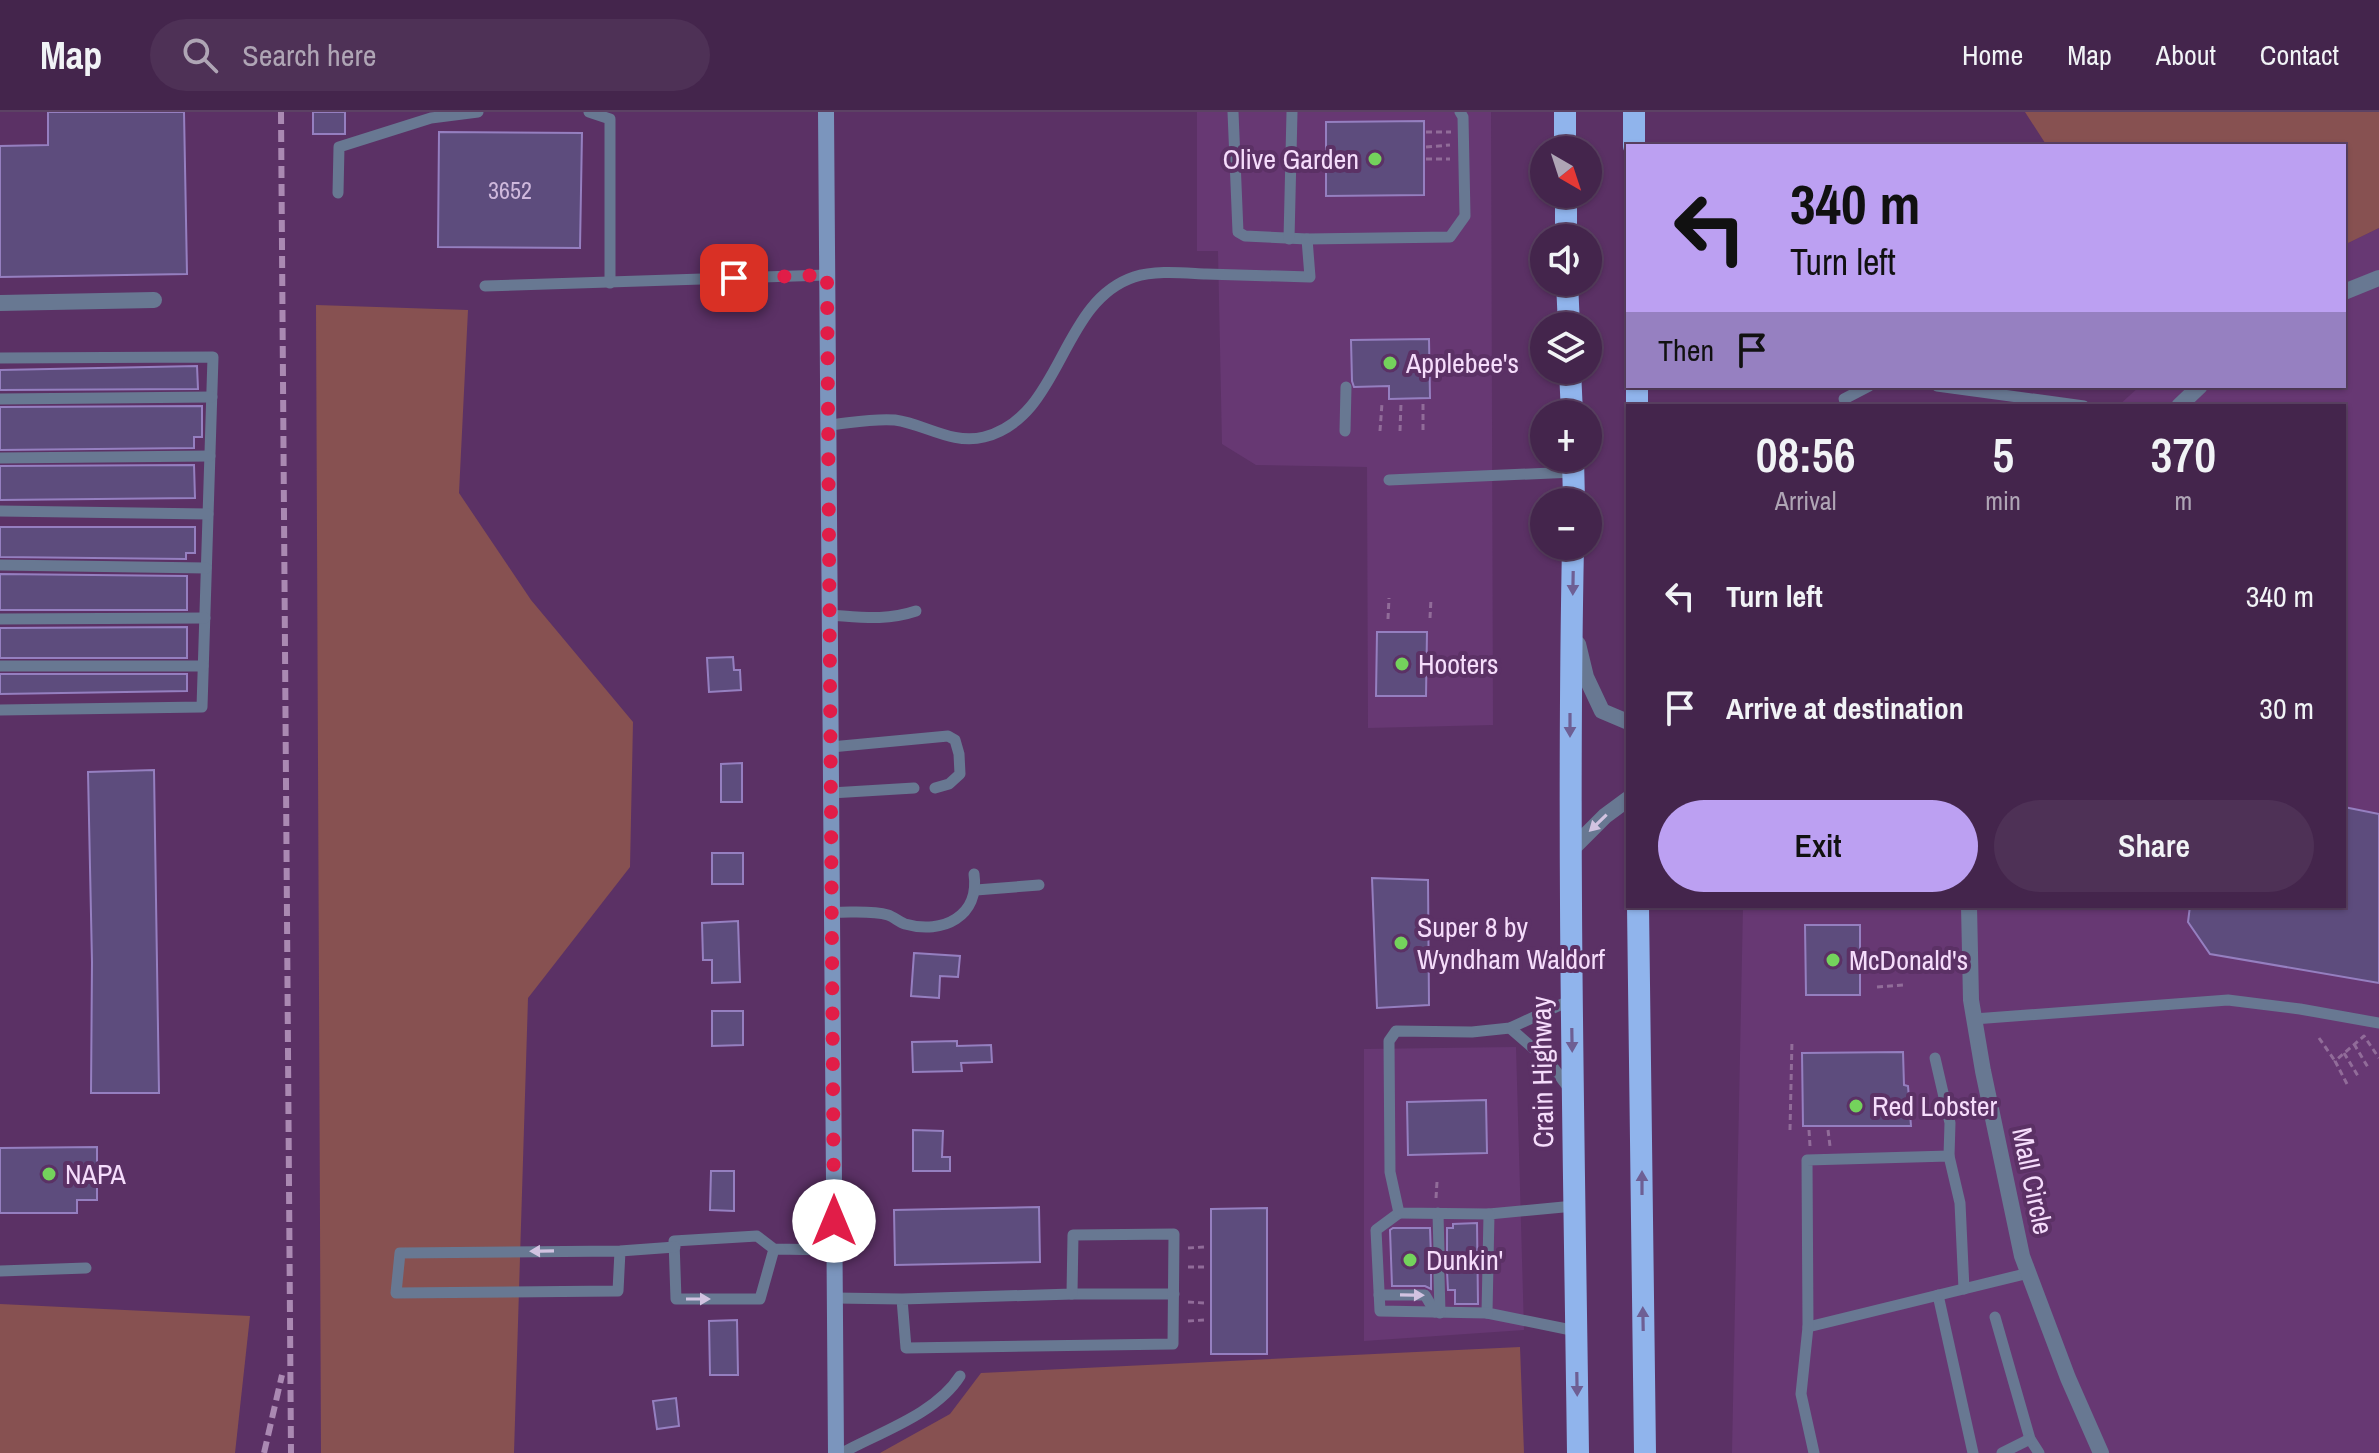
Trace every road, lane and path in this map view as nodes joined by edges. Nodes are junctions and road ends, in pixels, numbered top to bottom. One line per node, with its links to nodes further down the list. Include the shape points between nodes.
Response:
1 (478, 112): 17 (lane, via 431,118 339,147)
2 (589, 112): 22 (lane, via 610,119)
3 (826, 112): 20 (main road)
4 (1233, 112): 18 (lane, via 1238,232)
5 (1292, 112): 18 (lane)
6 (1460, 112): 10 (lane)
7 (1565, 112): 11 (highway)
8 (1634, 112): 12 (highway)
9 (1426, 132): 10 (path)
10 (1463, 132): 13 (lane)
11 (1565, 136)
12 (1634, 144)
13 (1463, 145): 14 (path); 16 (lane)
14 (1426, 147)
15 (1426, 159): 16 (path)
16 (1464, 159): 19 (lane, via 1465,216 1450,237)
17 (338, 193)
18 (1289, 239): 19 (lane)
19 (1307, 239): 40 (lane, via 1310,277 1145,274 1109,290 1090,310 1043,390 997,432 971,439 899,421)
20 (827, 275): 22 (lane); 40 (main road)
21 (2379, 278): 24 (street)
22 (610, 283): 23 (lane)
23 (485, 286)
24 (2346, 291)
25 (154, 300): 26 (street)
26 (0, 303)
27 (0, 358): 32 (lane, via 213,357)
28 (1346, 387): 42 (lane)
29 (1865, 388): 34 (lane)
30 (1952, 388): 38 (lane)
31 (2198, 388): 39 (street)
32 (212, 397): 33 (lane); 45 (lane)
33 (0, 399)
34 (1844, 399)
35 (1382, 403): 43 (path)
36 (1401, 403): 44 (path)
37 (1423, 403): 41 (path)
38 (2069, 404)
39 (2181, 404)
40 (828, 425): 57 (main road)
41 (1423, 430)
42 (1345, 431)
43 (1380, 431)
44 (1400, 431)
45 (210, 456): 46 (lane); 50 (lane)
46 (0, 458)
47 (1530, 469): 48 (lane)
48 (1389, 480)
49 (0, 511): 50 (lane)
50 (208, 514): 53 (lane)
51 (1573, 560): 62 (highway, Crain Highway, one-way to 62)
52 (0, 565): 53 (lane)
53 (206, 568): 58 (lane)
54 (1389, 598): 61 (path)
55 (1431, 599): 59 (path)
56 (916, 611): 57 (lane, via 875,619)
57 (830, 615): 67 (main road)
58 (205, 618): 60 (lane); 64 (lane)
59 (1430, 618)
60 (0, 619)
61 (1388, 619)
62 (1572, 619): 66 (street, via 1586,677 1602,711); 72 (highway, Crain Highway, one-way to 72)
63 (0, 666): 64 (lane)
64 (203, 666): 65 (lane, via 202,707)
65 (0, 710)
66 (1626, 721)
67 (831, 747): 69 (lane, via 948,736 955,740 960,774); 70 (main road)
68 (914, 788): 70 (lane)
69 (935, 788)
70 (831, 793): 79 (main road)
71 (1626, 800): 72 (street, one-way to 72)
72 (1571, 850): 85 (highway, Crain Highway)
73 (974, 874): 75 (lane)
74 (1039, 885): 75 (lane)
75 (976, 890): 79 (lane, via 956,919 939,927 903,923 888,915)
76 (1638, 908): 80 (highway)
77 (1645, 908): 80 (street)
78 (1969, 908): 86 (street, Mall Circle)
79 (832, 912): 110 (main road)
80 (1639, 934): 133 (highway, one-way to 80)
81 (1903, 961): 82 (path)
82 (1876, 963)
83 (1904, 985): 84 (path)
84 (1877, 987)
85 (1571, 1000): 88 (lane); 99 (highway, Crain Highway, one-way to 99)
86 (1974, 1019): 87 (lane, via 2228,1000); 114 (street, Mall Circle)
87 (2379, 1023)
88 (1510, 1028): 99 (lane, via 1550,1063); 105 (lane, via 1392,1035 1390,1172)
89 (2319, 1038): 95 (path)
90 (1792, 1040): 100 (path)
91 (2354, 1044): 92 (path); 94 (path, via 2364,1036); 96 (path)
92 (2344, 1053): 95 (path); 97 (path)
93 (1935, 1058): 101 (lane, via 1950,1123)
94 (2379, 1058)
95 (2335, 1061): 98 (path)
96 (2369, 1069)
97 (2358, 1076)
98 (2347, 1084)
99 (1573, 1094): 103 (highway, Crain Highway)
100 (1790, 1130)
101 (1949, 1156): 116 (lane, via 1960,1203); 126 (lane, via 1807,1160)
102 (1437, 1182): 104 (path)
103 (1574, 1206): 106 (lane); 127 (highway, Crain Highway)
104 (1437, 1207): 105 (lane); 106 (lane); 107 (lane, via 1439,1247)
105 (1399, 1213): 119 (lane, via 1376,1230)
106 (1489, 1214): 124 (lane, via 1482,1268)
107 (1453, 1243)
108 (675, 1247): 109 (lane, via 674,1241 757,1236); 109 (lane, one-way to 109, via 676,1299 760,1299); 111 (lane)
109 (774, 1249): 110 (lane)
110 (834, 1250): 121 (main road)
111 (620, 1251): 111 (lane, one-way to 111, via 400,1253 396,1293 618,1291)
112 (86, 1268): 113 (lane)
113 (0, 1271)
114 (2029, 1273): 116 (lane); 138 (street, Mall Circle)
115 (1439, 1275): 123 (lane)
116 (1964, 1289): 120 (lane)
117 (1072, 1294): 118 (lane); 118 (lane, via 1073,1235 1174,1234); 122 (lane)
118 (1174, 1294): 122 (lane, via 1173,1344 906,1348)
119 (1379, 1295): 123 (lane, one-way to 123, via 1425,1295); 123 (lane, via 1380,1311)
120 (1938, 1295): 126 (lane); 135 (lane)
121 (835, 1298): 122 (lane); 130 (main road)
122 (902, 1299)
123 (1438, 1312): 124 (lane)
124 (1487, 1313): 127 (lane)
125 (1995, 1317): 129 (lane)
126 (1808, 1327): 134 (lane, via 1801,1394)
127 (1576, 1331): 132 (highway, Crain Highway, one-way to 132)
128 (960, 1376): 131 (lane, via 923,1410)
129 (2030, 1439): 136 (lane); 137 (lane)
130 (836, 1453)
131 (842, 1453)
132 (1578, 1453)
133 (1645, 1453)
134 (1814, 1453)
135 (1973, 1453)
136 (2002, 1453)
137 (2039, 1453)
138 (2101, 1453)

